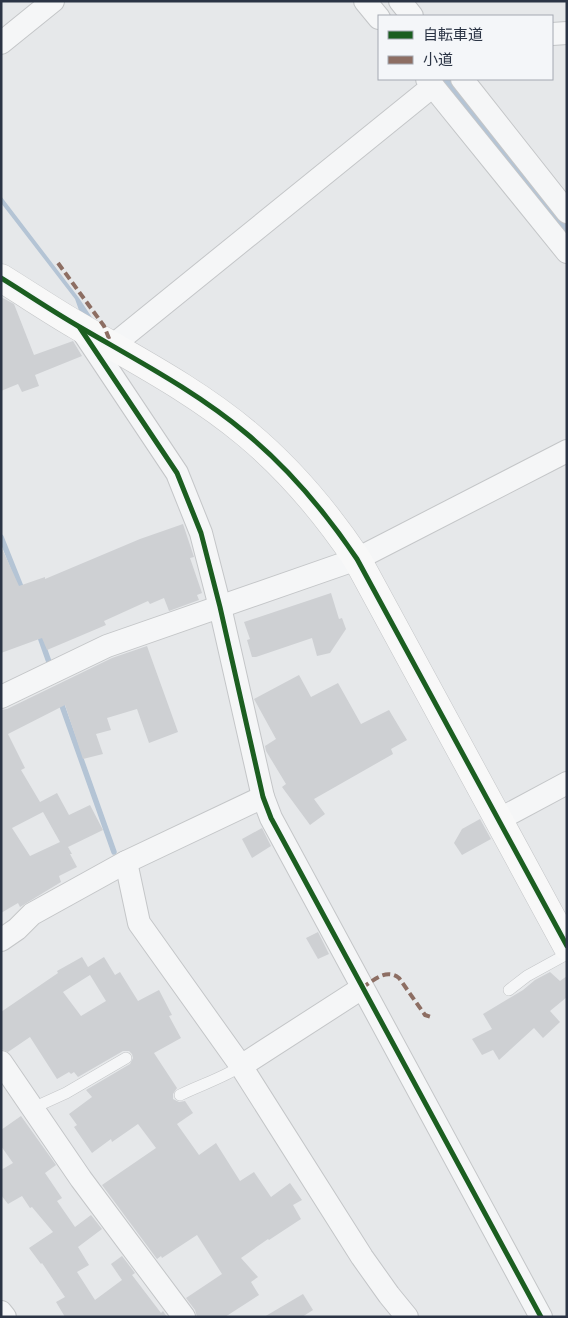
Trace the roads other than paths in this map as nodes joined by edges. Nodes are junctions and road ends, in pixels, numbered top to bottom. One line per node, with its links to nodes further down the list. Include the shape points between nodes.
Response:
1 (53, 1): 8 (street)
2 (365, 1): 5 (street)
3 (400, 1): 4 (street)
4 (411, 15)
5 (378, 17)
6 (567, 33): 7 (street)
7 (553, 34)
8 (1, 42)
9 (463, 80): 11 (street)
10 (430, 83): 12 (street); 14 (street, via 138,323)
11 (567, 212)
12 (567, 252)
13 (1, 278): 14 (street)
14 (98, 337): 16 (street, via 184,389 248,434 317,506); 17 (street, via 177,473 201,533)
15 (567, 451): 16 (street)
16 (357, 559): 17 (street); 21 (street)
17 (220, 607): 18 (street, via 107,646); 20 (street)
18 (1, 697)
19 (567, 783): 21 (street)
20 (263, 797): 22 (street); 26 (street, via 270,818)
21 (498, 820): 24 (street)
22 (126, 862): 23 (street, via 32,914); 30 (street, via 139,923)
23 (1, 940)
24 (567, 946)
25 (567, 954): 27 (lane)
26 (362, 988): 30 (street); 37 (street)
27 (508, 990)
28 (126, 1058): 32 (lane)
29 (1, 1062): 32 (street)
30 (241, 1066): 31 (lane); 36 (street, via 362,1257)
31 (180, 1095)
32 (33, 1108): 35 (street, via 81,1179)
33 (1, 1312): 34 (street)
34 (5, 1317)
35 (184, 1317)
36 (407, 1317)
37 (541, 1317)

